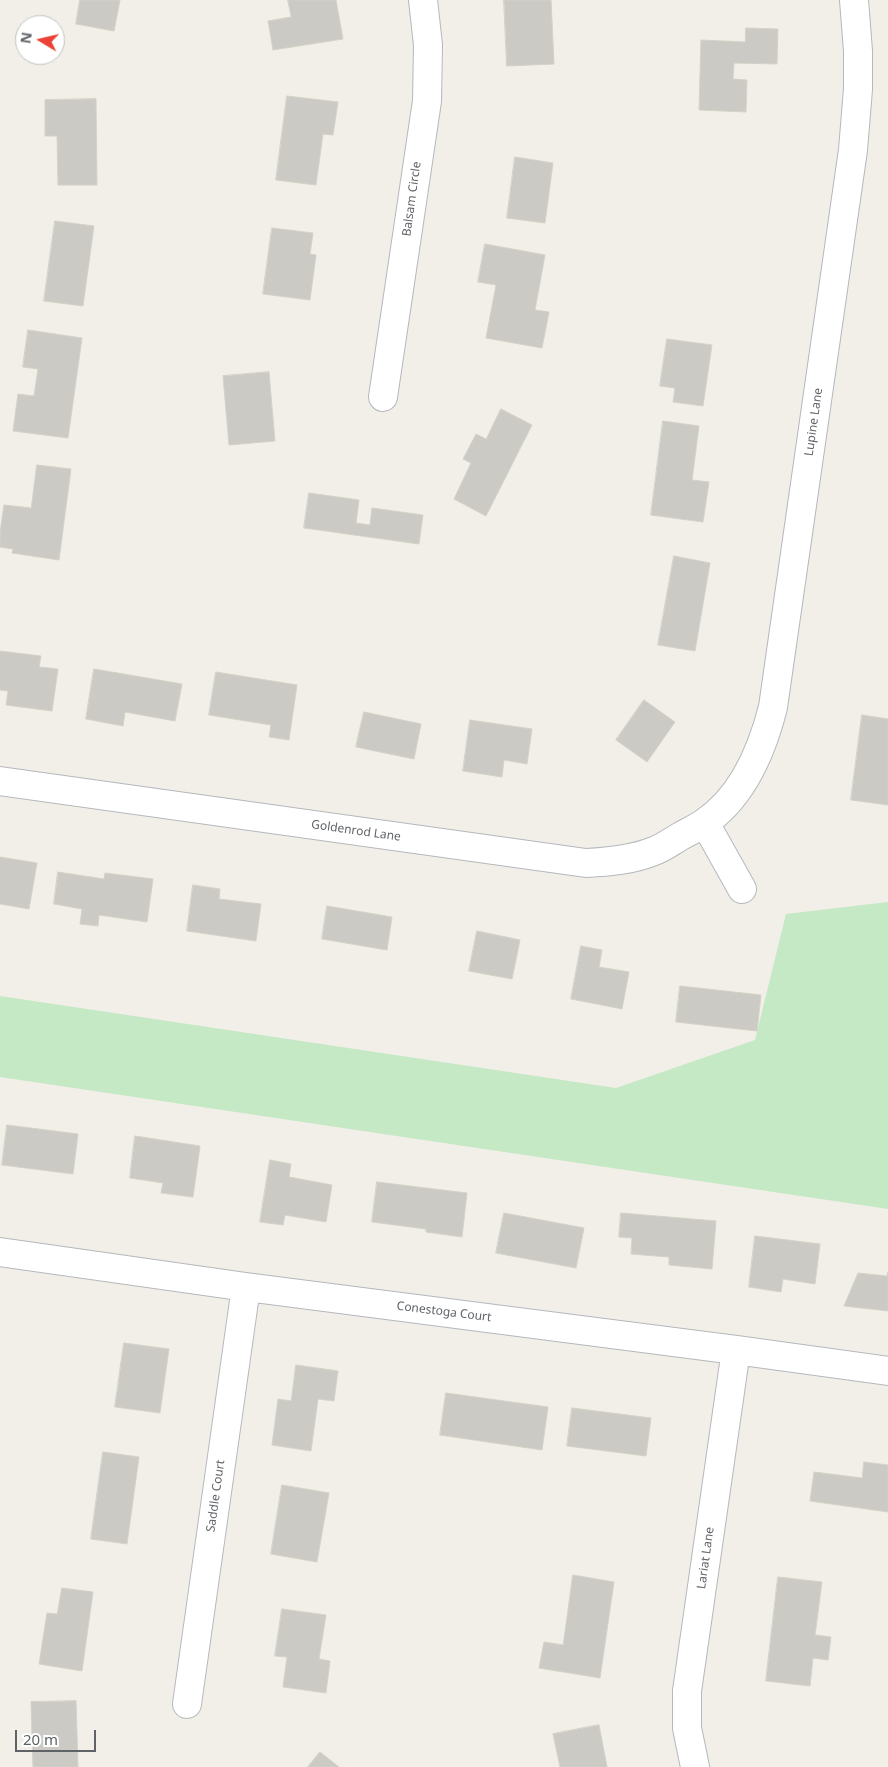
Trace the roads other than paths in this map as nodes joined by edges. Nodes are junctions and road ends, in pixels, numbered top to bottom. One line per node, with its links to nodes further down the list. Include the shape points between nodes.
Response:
1 (422, 0): 3 (street, Balsam Circle, via 428,45 427,101)
2 (854, 0): 5 (street, Lupine Lane, via 858,61 853,150 773,707 767,731 748,774)
3 (383, 397)
4 (0, 781): 5 (street, Goldenrod Lane, via 586,863 608,862 655,851)
5 (705, 823): 6 (street)
6 (742, 889)
7 (0, 1252): 8 (street, Conestoga Court)
8 (246, 1287): 9 (street, Conestoga Court); 11 (street, Saddle Court)
9 (736, 1350): 10 (street, Conestoga Court); 12 (street, Lariat Lane, via 687,1691 686,1728)
10 (888, 1372)
11 (186, 1704)
12 (696, 1767)

